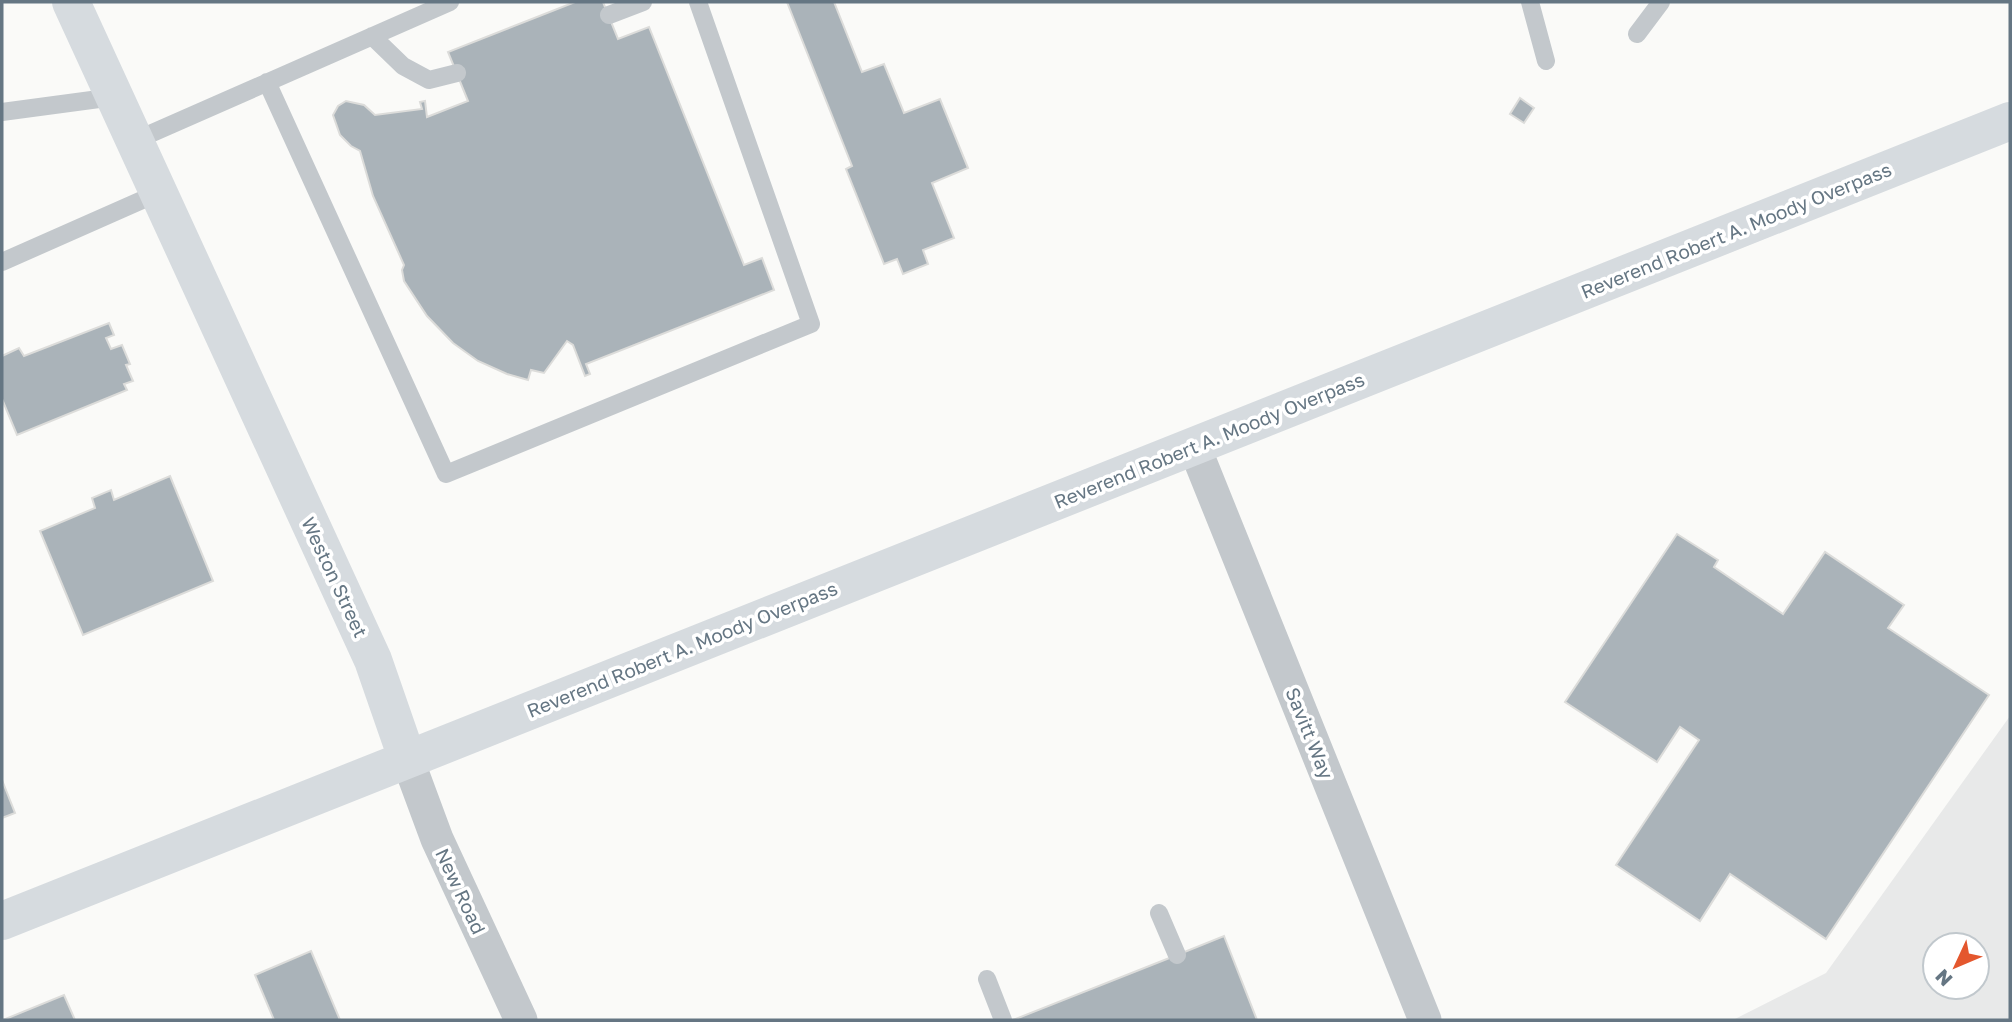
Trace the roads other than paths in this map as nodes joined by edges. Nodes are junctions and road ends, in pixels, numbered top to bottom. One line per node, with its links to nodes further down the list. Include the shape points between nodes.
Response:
1 (71, 2): 13 (main road, Weston Street)
2 (450, 2): 9 (lane)
3 (643, 2): 7 (lane)
4 (698, 2): 12 (lane, via 811,324 446,474)
5 (1530, 2): 10 (lane)
6 (1661, 2): 8 (lane)
7 (609, 15)
8 (1637, 34)
9 (372, 36): 11 (lane, via 403,66 429,79); 12 (lane)
10 (1546, 61)
11 (457, 73)
12 (267, 82): 16 (lane)
13 (114, 97): 14 (lane); 16 (main road, Weston Street)
14 (2, 112)
15 (2010, 121): 19 (main road, Reverend Robert A. Moody Overpass)
16 (134, 141): 17 (main road, Weston Street)
17 (158, 193): 18 (lane); 20 (main road, Weston Street, via 373,660)
18 (2, 262)
19 (1194, 446): 20 (main road, Reverend Robert A. Moody Overpass); 27 (street, Savitt Way)
20 (407, 758): 22 (main road); 25 (street, New Road, via 433,830)
21 (1159, 913): 23 (lane)
22 (2, 921)
23 (1177, 955)
24 (987, 979): 26 (lane)
25 (522, 1020)
26 (1003, 1020)
27 (1424, 1020)

